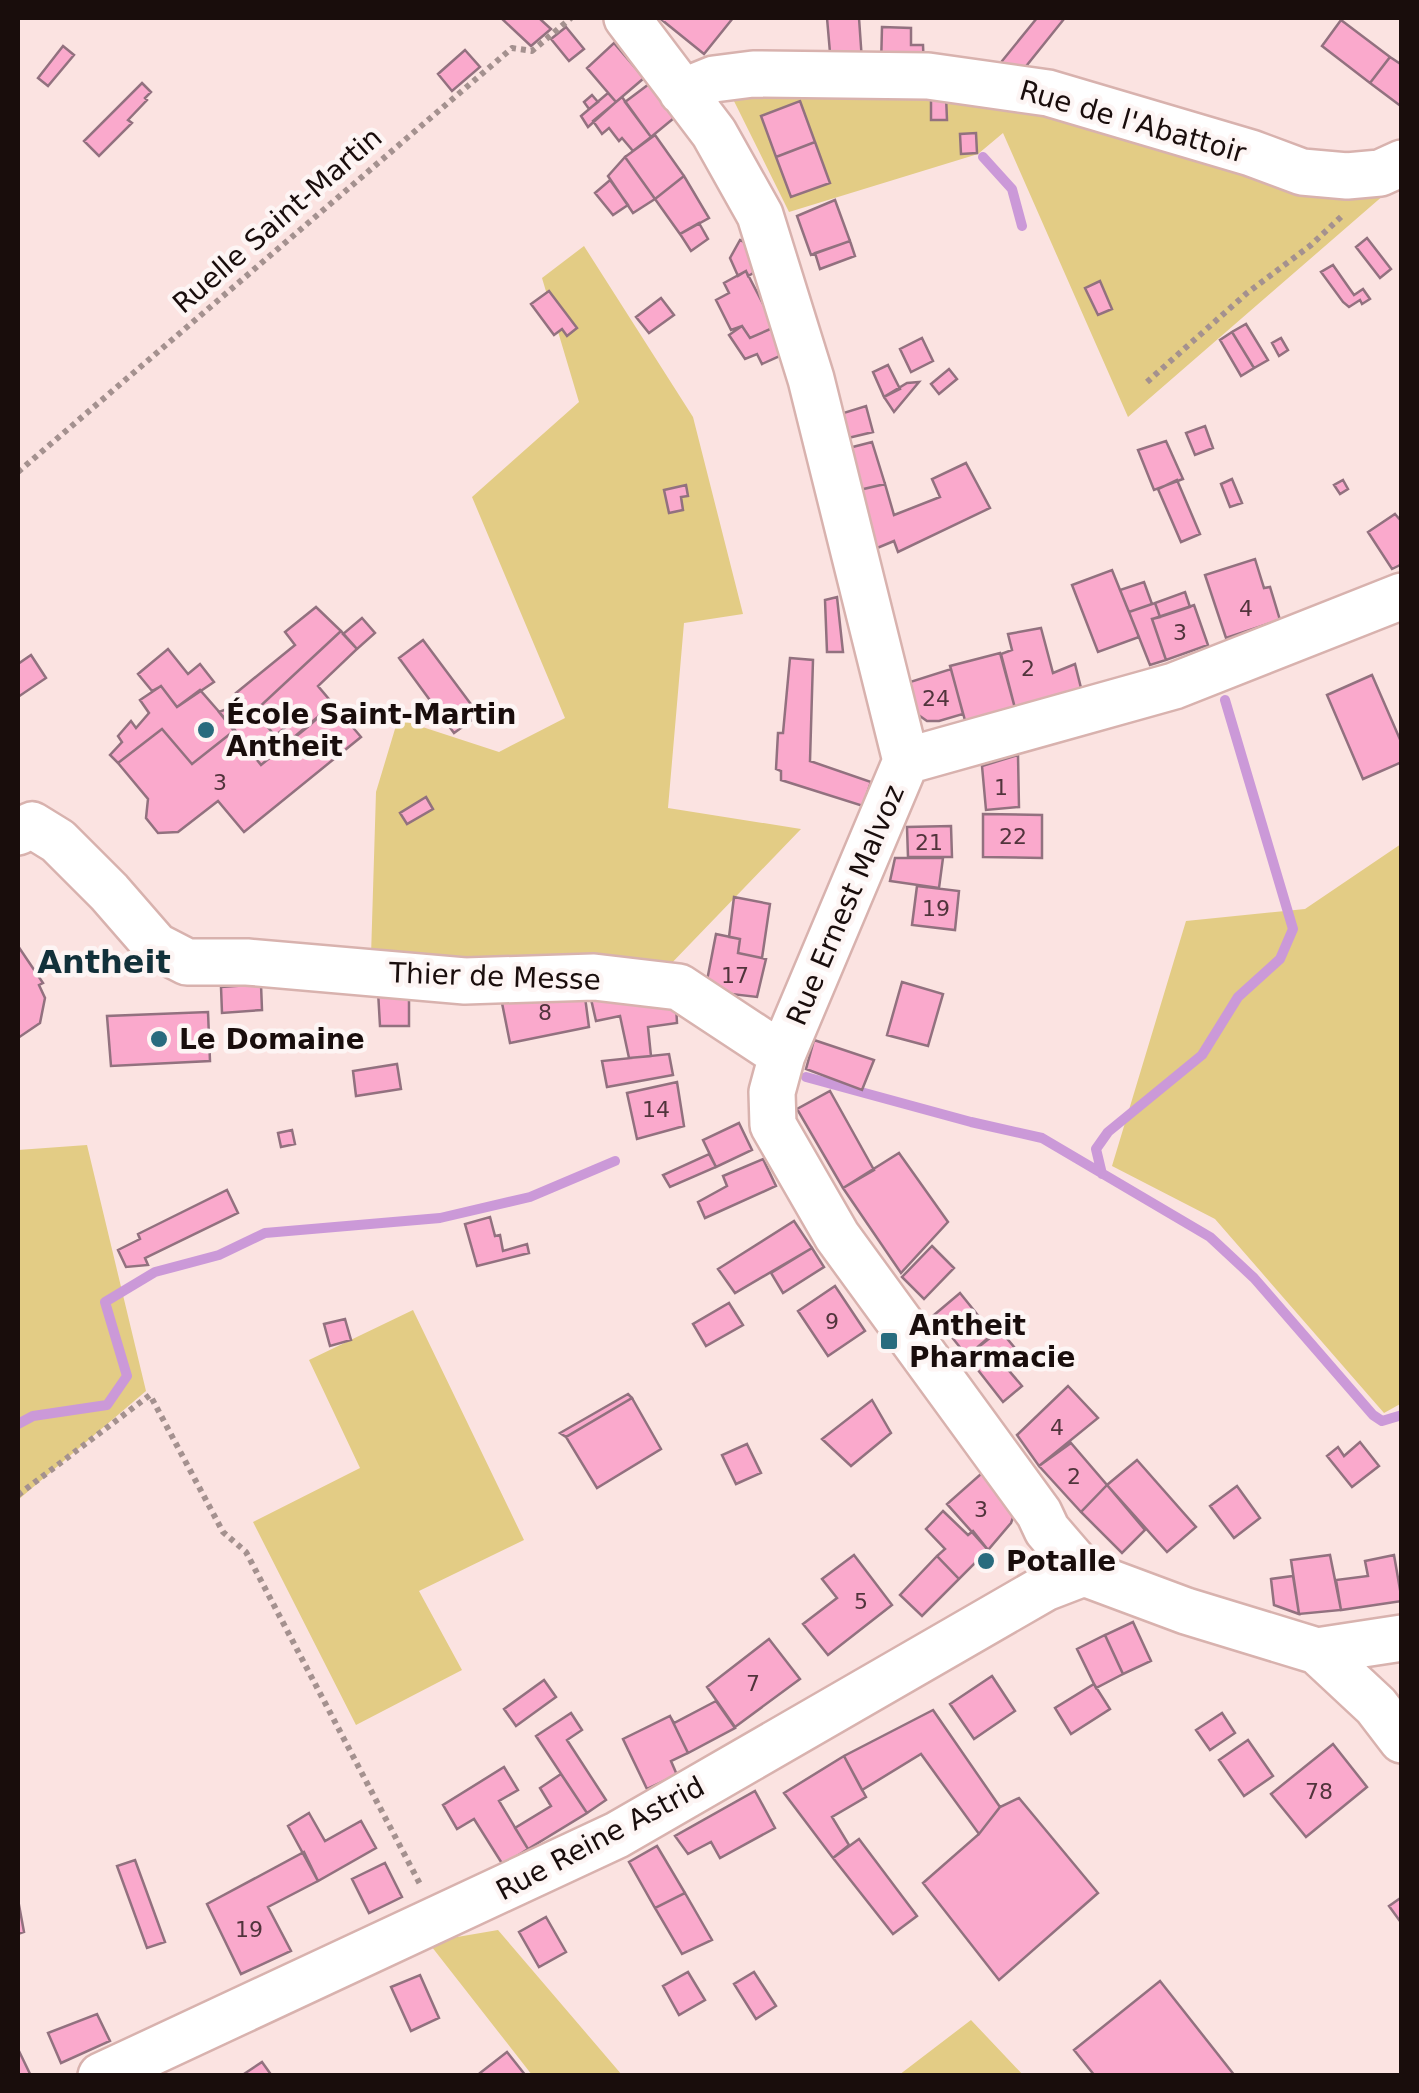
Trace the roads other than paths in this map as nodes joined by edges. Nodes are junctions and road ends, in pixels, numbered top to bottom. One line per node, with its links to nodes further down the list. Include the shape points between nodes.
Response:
1 (627, 18): 2 (street, Rue Ernest Malvoz)
2 (682, 92): 3 (street, Rue de l'Abattoir, via 753,74 928,76 1048,94 1302,172 1347,176); 5 (street, Rue Ernest Malvoz, via 760,214 789,299)
3 (1402, 163)
4 (1402, 596): 5 (street, via 1174,686)
5 (906, 762): 7 (street, Rue Ernest Malvoz)
6 (18, 832): 7 (street, Thier de Messe, via 32,826 48,833 156,946 187,962 465,981 594,977 679,987)
7 (782, 1056): 8 (street, Rue Ernest Malvoz, via 772,1092 773,1125 837,1236)
8 (1084, 1573): 10 (street); 12 (street, Rue Reine Astrid, via 1045,1588 617,1836)
9 (1402, 1638): 10 (street)
10 (1317, 1651): 11 (street)
11 (1402, 1740)
12 (101, 2076)

